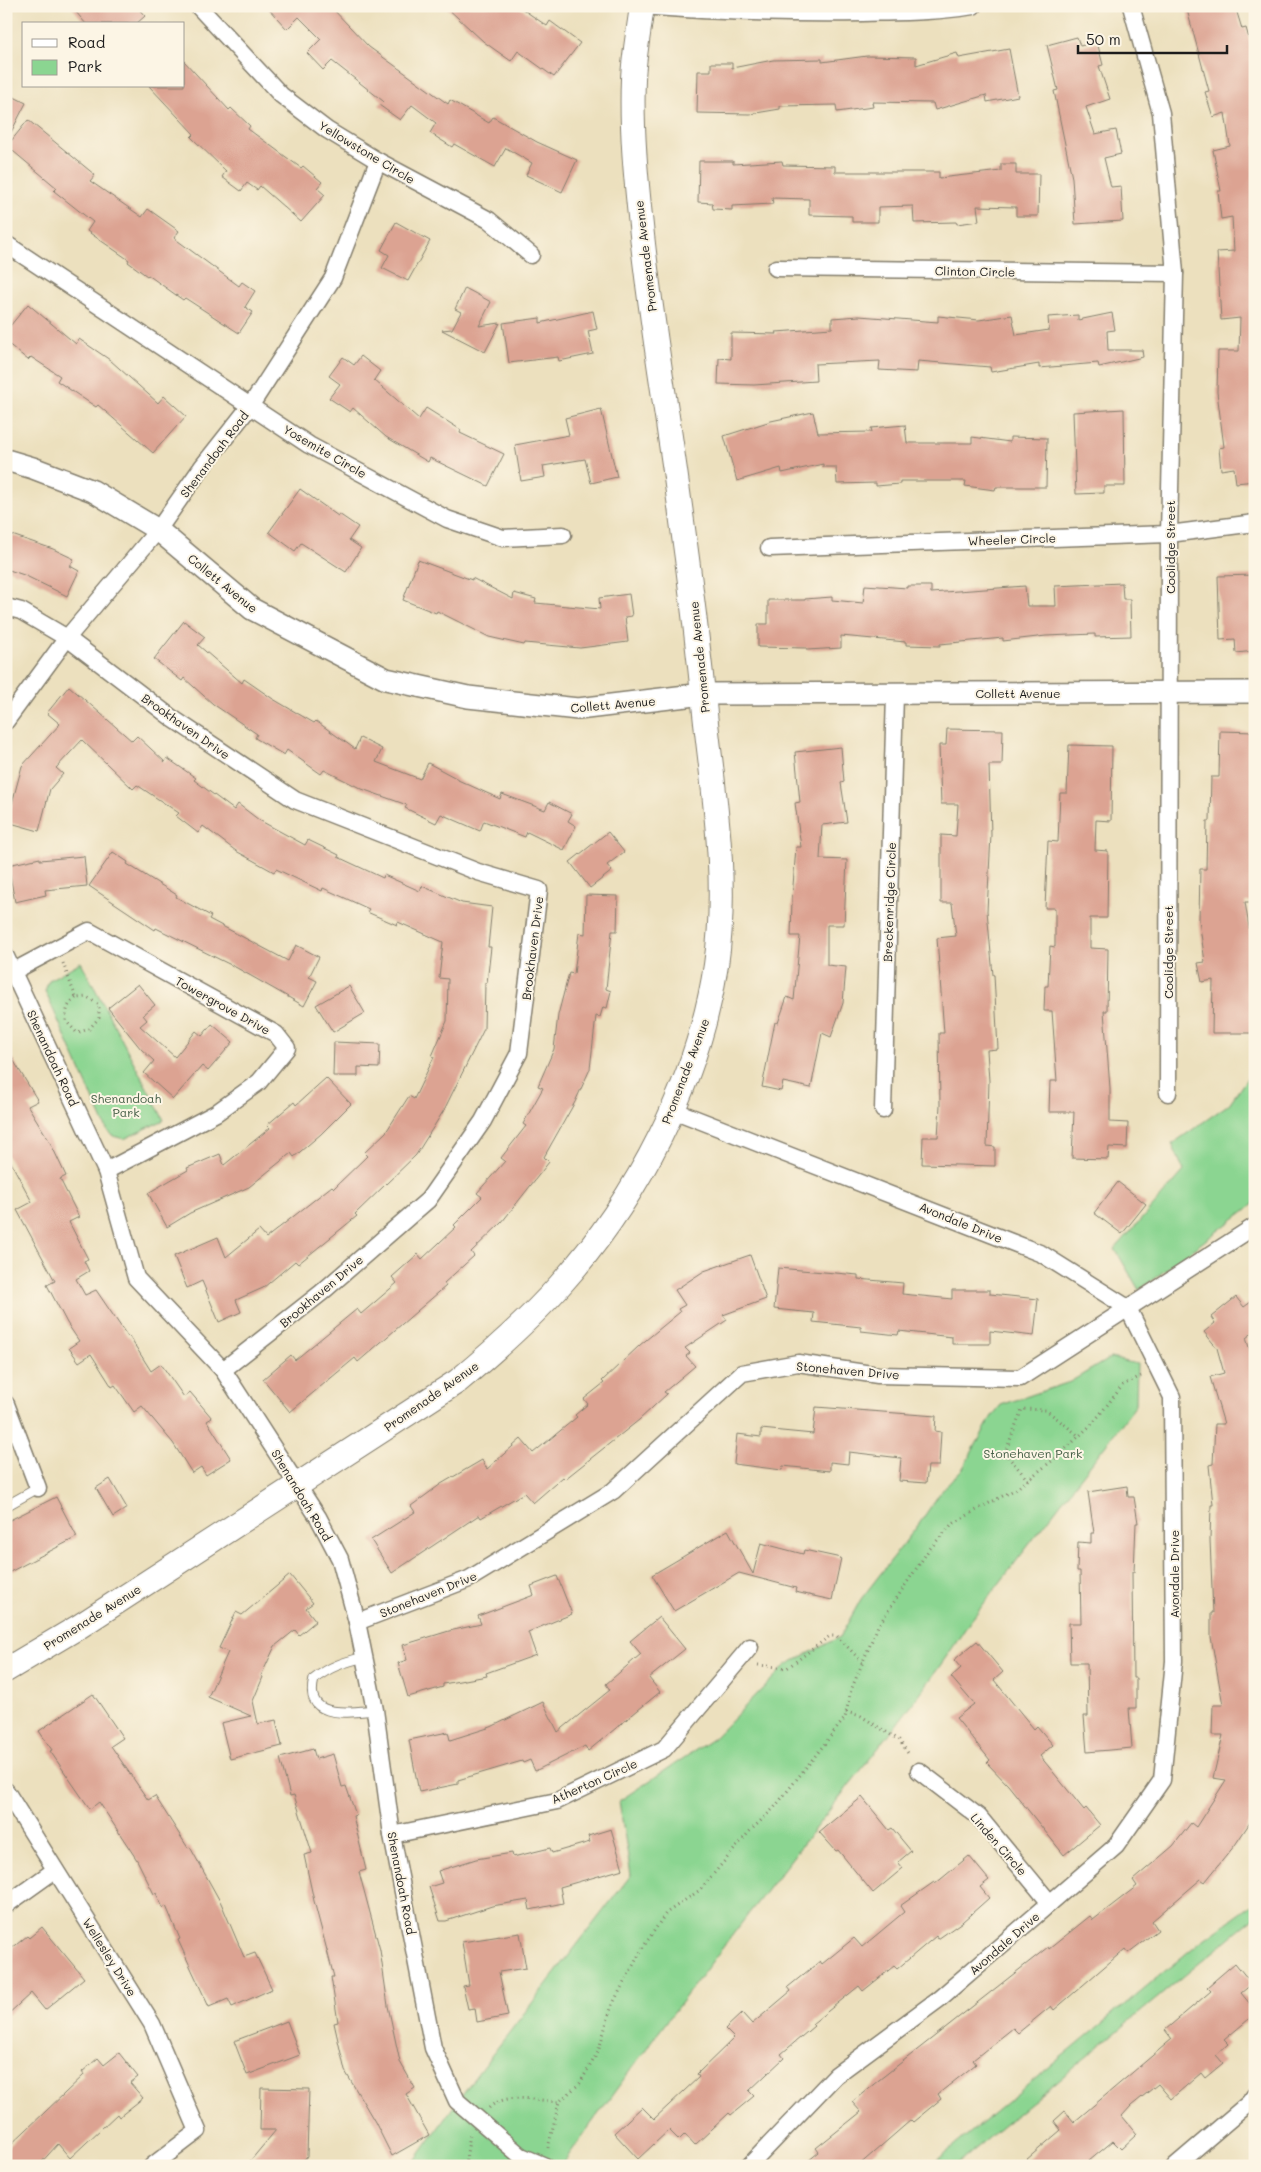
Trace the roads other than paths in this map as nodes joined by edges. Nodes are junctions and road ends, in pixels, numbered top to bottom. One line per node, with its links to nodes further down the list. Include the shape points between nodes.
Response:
1 (198, 6): 5 (street, Yellowstone Circle, via 281,95 327,130)
2 (642, 6): 3 (street, via 782,15 946,11); 21 (main road, Promenade Avenue, via 633,78 634,161 649,297 688,559)
3 (973, 6)
4 (1131, 6): 9 (street, Coolidge Street, via 1161,113)
5 (378, 161): 7 (street, Yellowstone Circle, via 489,220); 10 (street, Shenandoah Road, via 333,278)
6 (6, 244): 10 (street, Yosemite Circle)
7 (531, 255)
8 (776, 268): 9 (street, Clinton Circle)
9 (1175, 273): 14 (street, Coolidge Street)
10 (251, 405): 13 (street, Shenandoah Road); 15 (street, Yosemite Circle, via 309,445 448,519 503,538)
11 (6, 460): 13 (street, Collett Avenue, via 92,491)
12 (1255, 523): 14 (street, Wheeler Circle)
13 (158, 530): 18 (street, Shenandoah Road); 21 (street, Collett Avenue, via 252,609 386,679 468,698 578,709)
14 (1169, 534): 16 (street, Wheeler Circle); 19 (street, Coolidge Street)
15 (563, 535)
16 (769, 548)
17 (6, 607): 18 (street, Brookhaven Drive, via 20,611)
18 (67, 638): 23 (street, Shenandoah Road); 31 (street, Brookhaven Drive, via 172,718 295,800 478,872 539,890 519,1053 484,1121 428,1200 321,1293)
19 (1170, 691): 20 (street, Collett Avenue); 22 (street, Collett Avenue); 25 (street, Coolidge Street)
20 (1255, 692)
21 (703, 694): 22 (street, Collett Avenue); 26 (main road, Promenade Avenue, via 717,818 720,927 709,1002 699,1040)
22 (895, 694): 27 (street, Breckenridge Circle)
23 (6, 721)
24 (9, 965): 28 (street, Shenandoah Road); 28 (street, Towergrove Drive, via 57,949 89,931 276,1034 287,1048 259,1082 216,1113)
25 (1168, 1093)
26 (673, 1110): 30 (street, Avondale Drive, via 1042,1254); 33 (main road, Promenade Avenue, via 634,1185 588,1250 561,1284 496,1350 458,1381)
27 (883, 1110)
28 (106, 1171): 31 (street, Shenandoah Road, via 136,1278)
29 (1255, 1226): 30 (street, Stonehaven Drive)
30 (1128, 1308): 36 (street, Stonehaven Drive, via 1020,1378 878,1375 798,1363 742,1373 613,1491 469,1580); 45 (street, Avondale Drive, via 1172,1397 1174,1660 1162,1780 1116,1846)
31 (223, 1370): 33 (street, Shenandoah Road)
32 (6, 1404): 34 (street)
33 (298, 1485): 36 (street, Shenandoah Road, via 340,1559); 39 (main road, Promenade Avenue)
34 (38, 1488): 35 (lane)
35 (6, 1506)
36 (357, 1622): 38 (street, Shenandoah Road)
37 (750, 1647): 43 (street, Atherton Circle, via 664,1749 557,1801)
38 (365, 1657): 40 (street, Shenandoah Road); 40 (lane, via 338,1663 321,1674 314,1679 313,1691 316,1702 330,1712)
39 (6, 1670)
40 (375, 1710): 43 (street, Shenandoah Road)
41 (920, 1771): 45 (street, Linden Circle, via 979,1817)
42 (6, 1791): 44 (street, Wellesley Drive)
43 (392, 1835): 48 (street, Shenandoah Road, via 433,2048 457,2101 521,2156)
44 (55, 1870): 46 (street); 49 (street, Wellesley Drive, via 152,2024 198,2130)
45 (1050, 1904): 50 (street, Avondale Drive, via 939,1999 836,2076)
46 (6, 1905)
47 (1255, 2095): 51 (street)
48 (544, 2165)
49 (152, 2166)
50 (749, 2166)
51 (1175, 2166)

